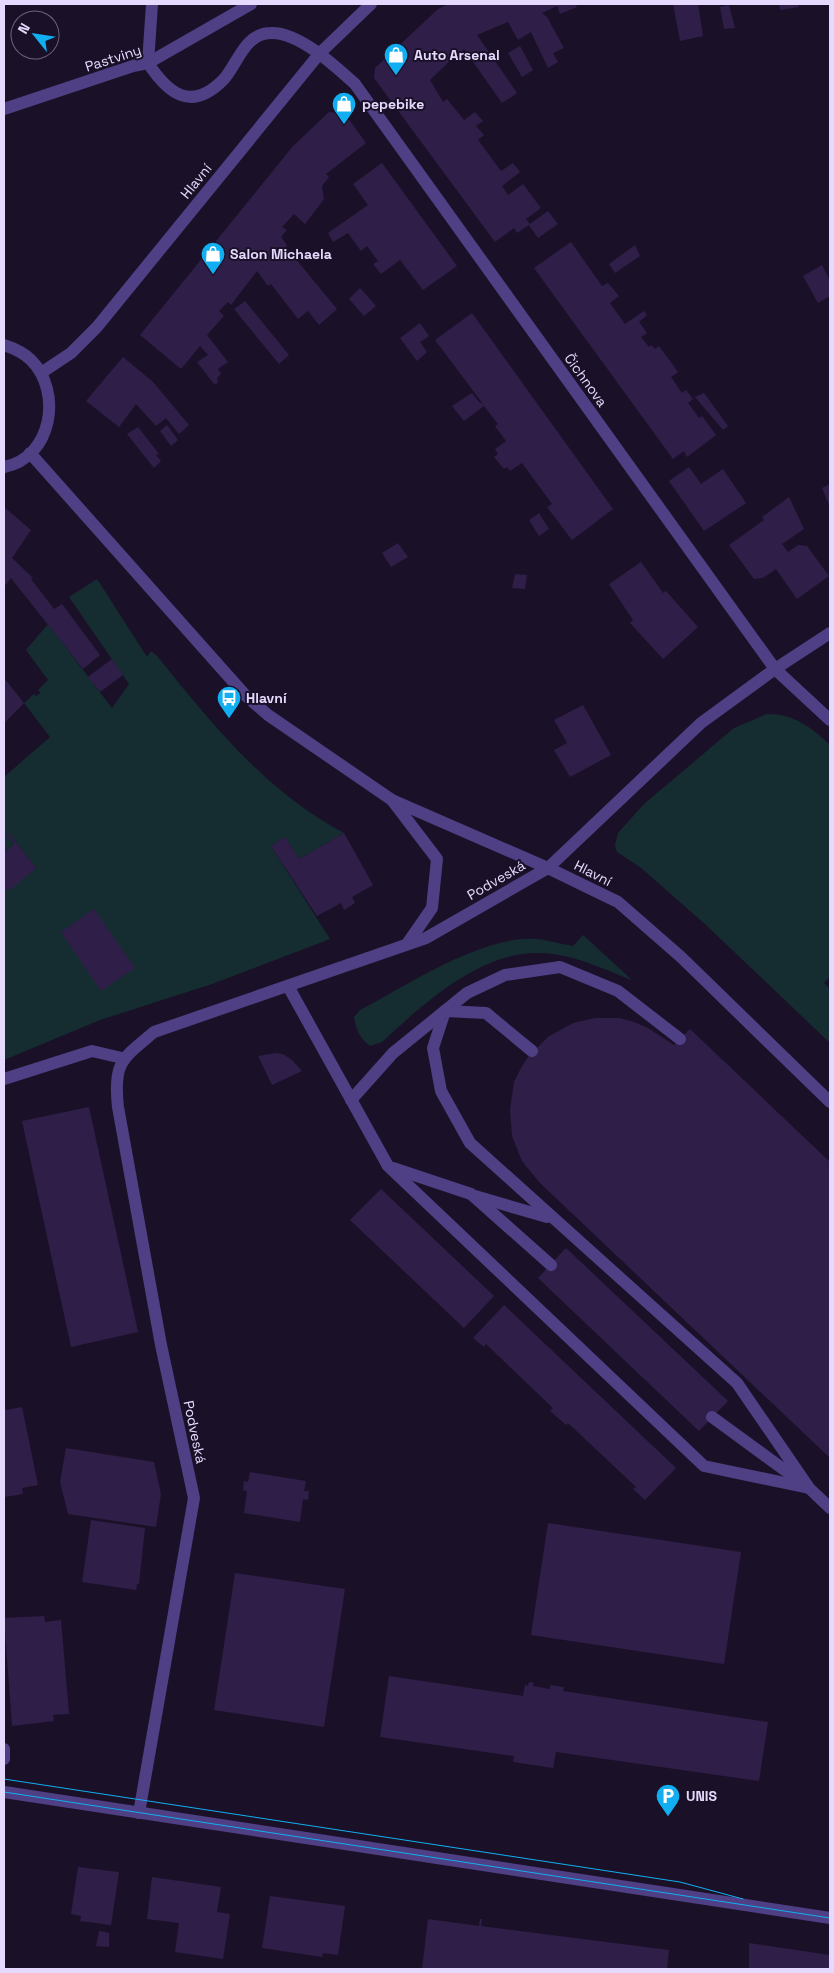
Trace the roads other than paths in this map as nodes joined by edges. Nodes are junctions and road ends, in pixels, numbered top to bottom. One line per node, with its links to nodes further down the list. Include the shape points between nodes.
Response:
1 (152, 4): 5 (street)
2 (251, 4): 5 (street, Pastviny)
3 (371, 4): 4 (street, Hlavní)
4 (320, 53): 5 (street, Čichnova, via 294,39 271,32 256,36 224,78 205,93 188,98 168,89); 8 (street, Hlavní, via 97,327 71,353); 12 (street, Čichnova, via 355,84)
5 (148, 63): 6 (street, Pastviny)
6 (4, 110)
7 (4, 345): 8 (street, via 30,359)
8 (41, 373): 9 (street, via 48,393 49,417 44,438)
9 (30, 453): 10 (street); 14 (street, Hlavní, via 246,696 268,715)
10 (4, 468)
11 (830, 634): 12 (street, Podveská)
12 (775, 669): 13 (street, Čichnova); 15 (street, Podveská, via 701,724)
13 (830, 720)
14 (392, 800): 15 (street, Hlavní); 16 (street, via 438,859 432,908)
15 (548, 868): 16 (street, Podveská, via 426,938); 24 (street, Hlavní, via 618,902 680,957)
16 (407, 944): 17 (street, Podveská)
17 (288, 986): 21 (street, Podveská, via 154,1032); 23 (street)
18 (445, 1011): 19 (street, via 467,992 505,975 560,967 618,991); 20 (street, via 486,1013); 23 (street, via 393,1053); 27 (street, via 433,1048 441,1091 470,1143)
19 (680, 1039)
20 (532, 1051)
21 (122, 1058): 22 (street, via 92,1051); 35 (street, Podveská, via 115,1081 118,1107 161,1345 194,1498)
22 (4, 1079)
23 (352, 1100): 25 (street)
24 (830, 1102)
25 (388, 1166): 26 (street); 30 (street, via 704,1466)
26 (471, 1194): 27 (street); 28 (street)
27 (552, 1219): 30 (street, via 737,1383)
28 (551, 1265)
29 (712, 1417): 30 (street)
30 (809, 1488): 31 (street)
31 (830, 1508)
32 (4, 1749): 33 (street)
33 (4, 1759)
34 (4, 1792): 35 (street)
35 (140, 1813): 36 (street)
36 (830, 1918)

